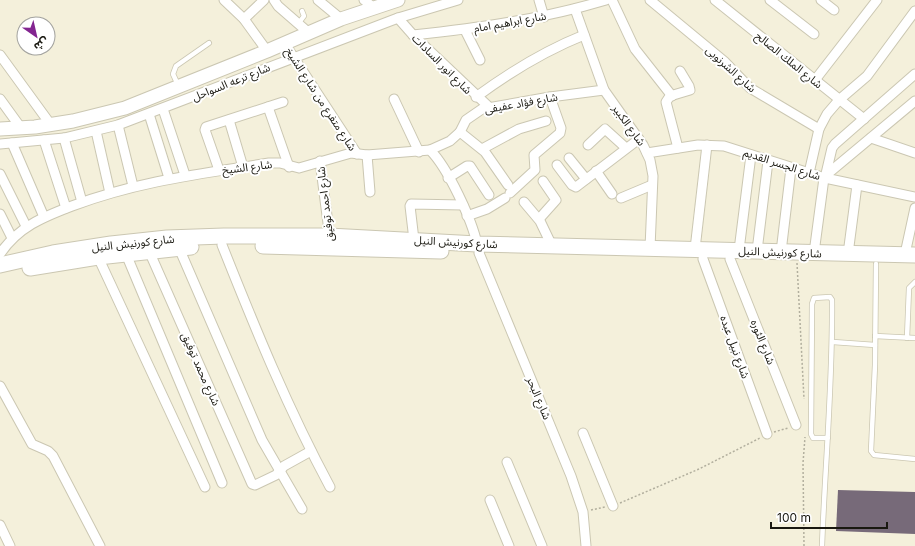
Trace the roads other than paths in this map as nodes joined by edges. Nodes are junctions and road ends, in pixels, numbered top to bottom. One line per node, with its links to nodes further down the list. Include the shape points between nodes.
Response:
1 (224, 0): 21 (street)
2 (264, 0): 21 (street)
3 (274, 0): 24 (street)
4 (318, 0): 23 (street)
5 (398, 0): 15 (main road, شارع ترعه السواحل)
6 (458, 0): 22 (street, شارع ترعه السواحل)
7 (539, 0): 20 (street)
8 (606, 0): 16 (street, شارع ابراهيم امام)
9 (612, 0): 41 (street, via 635,49)
10 (650, 0): 60 (street, شارع الشرنوبى, via 725,62 750,88)
11 (715, 0): 38 (street, شارع الملك الصالح)
12 (770, 0): 27 (street)
13 (821, 0): 17 (street)
14 (876, 0): 38 (street)
15 (368, 4): 23 (main road, شارع ترعه السواحل)
16 (575, 10): 20 (street, شارع ابراهيم امام); 29 (street, شارع الكبير)
17 (834, 10)
18 (302, 11): 24 (lane, via 304,16)
19 (915, 11): 46 (street, via 867,76)
20 (544, 17): 25 (street, شارع ابراهيم امام)
21 (244, 18): 32 (street)
22 (398, 18): 28 (street, شارع انور السادات); 34 (street, شارع ترعه السواحل)
23 (341, 19): 26 (main road, شارع ترعه السواحل)
24 (298, 24): 26 (street)
25 (465, 30): 28 (street, شارع ابراهيم امام); 35 (street)
26 (309, 33): 31 (main road, شارع ترعه السواحل)
27 (814, 34)
28 (413, 35): 42 (street, شارع انور السادات)
29 (584, 35): 40 (street, شارع الكبير); 42 (street, via 537,56)
30 (209, 43): 39 (lane, via 176,66 173,74)
31 (285, 44): 32 (main road, شارع ترعه السواحل); 34 (street, شارع متفرع من شارع الشيخ)
32 (267, 51): 39 (main road, شارع ترعه السواحل)
33 (0, 56): 56 (street)
34 (294, 56): 51 (street, شارع ترعه السواحل); 78 (street, شارع متفرع من شارع الشيخ)
35 (480, 60)
36 (680, 71): 41 (street, via 690,90)
37 (915, 74): 53 (street)
38 (815, 80): 46 (street, شارع الملك الصالح)
39 (179, 87): 56 (main road, شارع ترعه السواحل, via 126,108)
40 (604, 90): 43 (street, شارع فؤاد عفيفى); 64 (street, شارع الكبير)
41 (672, 96): 72 (street, via 666,102)
42 (476, 97): 50 (street, شارع انور السادات)
43 (550, 97): 50 (street, شارع فؤاد عفيفى); 101 (street, via 561,128 560,133 534,155 535,170)
44 (0, 99): 58 (street)
45 (394, 99): 75 (street)
46 (839, 100): 53 (street, شارع الملك الصالح); 60 (street)
47 (915, 101): 65 (street)
48 (283, 102): 49 (street)
49 (268, 107): 54 (street); 85 (street)
50 (489, 107): 62 (street, شارع فؤاد عفيفى, via 466,120)
51 (163, 109): 52 (street, شارع ترعه السواحل); 91 (street)
52 (149, 114): 57 (street, شارع ترعه السواحل); 93 (street)
53 (864, 119): 92 (street, via 833,146)
54 (229, 120): 84 (street); 87 (street, via 205,128)
55 (546, 121): 73 (street, via 519,129)
56 (51, 125): 58 (main road, شارع ترعه السواحل)
57 (118, 125): 61 (street, شارع ترعه السواحل); 99 (street)
58 (21, 128): 59 (main road, شارع ترعه السواحل)
59 (0, 129)
60 (818, 129): 89 (street)
61 (96, 131): 63 (street, شارع ترعه السواحل); 102 (street)
62 (460, 132): 73 (street); 74 (street, شارع فؤاد عفيفى, via 445,145)
63 (64, 138): 66 (street, شارع ترعه السواحل); 107 (street)
64 (639, 138): 71 (street); 77 (street, شارع الكبير)
65 (871, 138): 76 (street); 92 (street)
66 (44, 140): 67 (street, شارع ترعه السواحل); 110 (street)
67 (12, 143): 68 (street, شارع ترعه السواحل); 114 (street)
68 (0, 144)
69 (588, 145): 71 (street, via 605,129)
70 (708, 145): 72 (street, شارع الجسر القديم); 79 (street, شارع الجسر القديم, via 733,148); 132 (street)
71 (626, 148): 88 (street)
72 (678, 148): 77 (street, شارع الجسر القديم)
73 (482, 149): 101 (street)
74 (430, 150): 75 (street, شارع الشيخ); 94 (street)
75 (419, 152): 78 (street, شارع الشيخ)
76 (915, 152)
77 (647, 153): 97 (street, شارع الكبير, via 652,168)
78 (362, 154): 81 (street, شارع الشيخ, via 345,154); 100 (street)
79 (751, 155): 82 (street, شارع الجسر القديم); 134 (street)
80 (569, 158): 95 (street)
81 (320, 161): 85 (street, شارع الشيخ, via 299,168); 119 (street, شارع احمد توفيق)
82 (768, 161): 86 (street, شارع الجسر القديم); 127 (street)
83 (557, 165): 95 (street, via 574,186)
84 (243, 167): 85 (street, شارع الشيخ, via 274,163); 87 (street, شارع الشيخ)
85 (289, 167)
86 (791, 168): 89 (street, شارع الجسر القديم); 128 (street)
87 (219, 170): 91 (street, شارع الشيخ)
88 (596, 171): 95 (street); 103 (street)
89 (809, 173): 92 (street, شارع الجسر القديم)
90 (0, 174): 116 (street)
91 (184, 175): 93 (street, شارع الشيخ)
92 (825, 177): 98 (street, شارع الجسر القديم); 129 (street)
93 (169, 178): 99 (street, شارع الشيخ)
94 (448, 178): 104 (street, via 470,166); 109 (street)
95 (586, 179)
96 (542, 181): 115 (street, via 556,200)
97 (652, 185): 106 (street); 124 (street, شارع الكبير)
98 (857, 185): 105 (street, شارع الجسر القديم); 133 (street)
99 (133, 186): 102 (street, شارع الشيخ)
100 (370, 192)
101 (507, 192): 113 (street, via 487,209)
102 (110, 193): 107 (street, شارع الشيخ)
103 (612, 194)
104 (489, 195)
105 (915, 197)
106 (621, 198)
107 (82, 202): 110 (street, شارع الشيخ)
108 (524, 202): 115 (street)
109 (462, 205): 113 (street); 118 (street, via 412,204 410,206)
110 (66, 208): 114 (street, شارع الشيخ)
111 (915, 208): 136 (street)
112 (0, 214): 117 (street)
113 (468, 216): 123 (street)
114 (44, 217): 116 (street, شارع الشيخ)
115 (539, 219): 121 (street, via 547,231)
116 (26, 226): 117 (street, شارع الشيخ)
117 (12, 238): 130 (street, شارع الشيخ)
118 (414, 240): 119 (main road, شارع كورنيش النيل); 123 (main road, شارع كورنيش النيل)
119 (330, 242): 120 (main road, شارع كورنيش النيل); 123 (main road, شارع كورنيش النيل); 139 (main road, شارع كورنيش النيل, via 224,236 167,238 69,250)
120 (222, 245): 122 (main road, شارع كورنيش النيل); 152 (street, via 264,352)
121 (552, 246): 123 (main road, شارع كورنيش النيل); 126 (main road, شارع كورنيش النيل)
122 (179, 248): 125 (main road, شارع كورنيش النيل); 155 (street, via 248,410)
123 (478, 248): 126 (main road, شارع كورنيش النيل); 163 (street, شارع البحر, via 571,476 583,512)
124 (650, 248): 126 (main road, شارع كورنيش النيل); 132 (main road, شارع كورنيش النيل)
125 (149, 251): 131 (main road, شارع كورنيش النيل); 155 (street, شارع محمد توفيق, via 251,483 255,485)
126 (610, 251): 132 (main road, شارع كورنيش النيل)
127 (757, 251): 128 (main road, شارع كورنيش النيل); 134 (main road, شارع كورنيش النيل)
128 (781, 252): 129 (main road, شارع كورنيش النيل)
129 (814, 253): 133 (main road, شارع كورنيش النيل)
130 (0, 254)
131 (126, 254): 135 (main road, شارع كورنيش النيل); 156 (street)
132 (699, 254): 134 (main road, شارع كورنيش النيل); 150 (street, شارع نبيل عبده)
133 (848, 254): 136 (main road, شارع كورنيش النيل)
134 (735, 255): 137 (main road, شارع كورنيش النيل, via 797,261); 148 (street, شارع الثوره)
135 (98, 257): 139 (main road, شارع كورنيش النيل); 157 (street)
136 (912, 258): 137 (main road, شارع كورنيش النيل)
137 (876, 264): 142 (lane)
138 (0, 265): 139 (main road, شارع كورنيش النيل)
139 (22, 265): 140 (main road, شارع كورنيش النيل)
140 (0, 275)
141 (915, 282): 143 (lane, via 909,288)
142 (875, 336): 143 (lane); 146 (lane)
143 (907, 338): 144 (lane)
144 (915, 338)
145 (833, 342): 146 (lane); 151 (lane); 151 (lane, via 832,300 830,297 814,298 811,434 814,438)
146 (875, 345): 153 (lane, via 871,451 874,455)
147 (0, 386): 165 (street, via 32,444 53,456)
148 (796, 425)
149 (583, 433): 160 (street)
150 (767, 434)
151 (828, 438): 168 (lane)
152 (311, 451): 155 (street); 158 (street)
153 (915, 459)
154 (507, 462): 167 (street)
155 (279, 471): 161 (street)
156 (222, 483)
157 (205, 487)
158 (330, 487)
159 (490, 500): 166 (street)
160 (613, 506)
161 (302, 509)
162 (0, 525): 164 (street)
163 (585, 545)
164 (10, 546)
165 (100, 546)
166 (509, 546)
167 (542, 546)
168 (822, 546)

